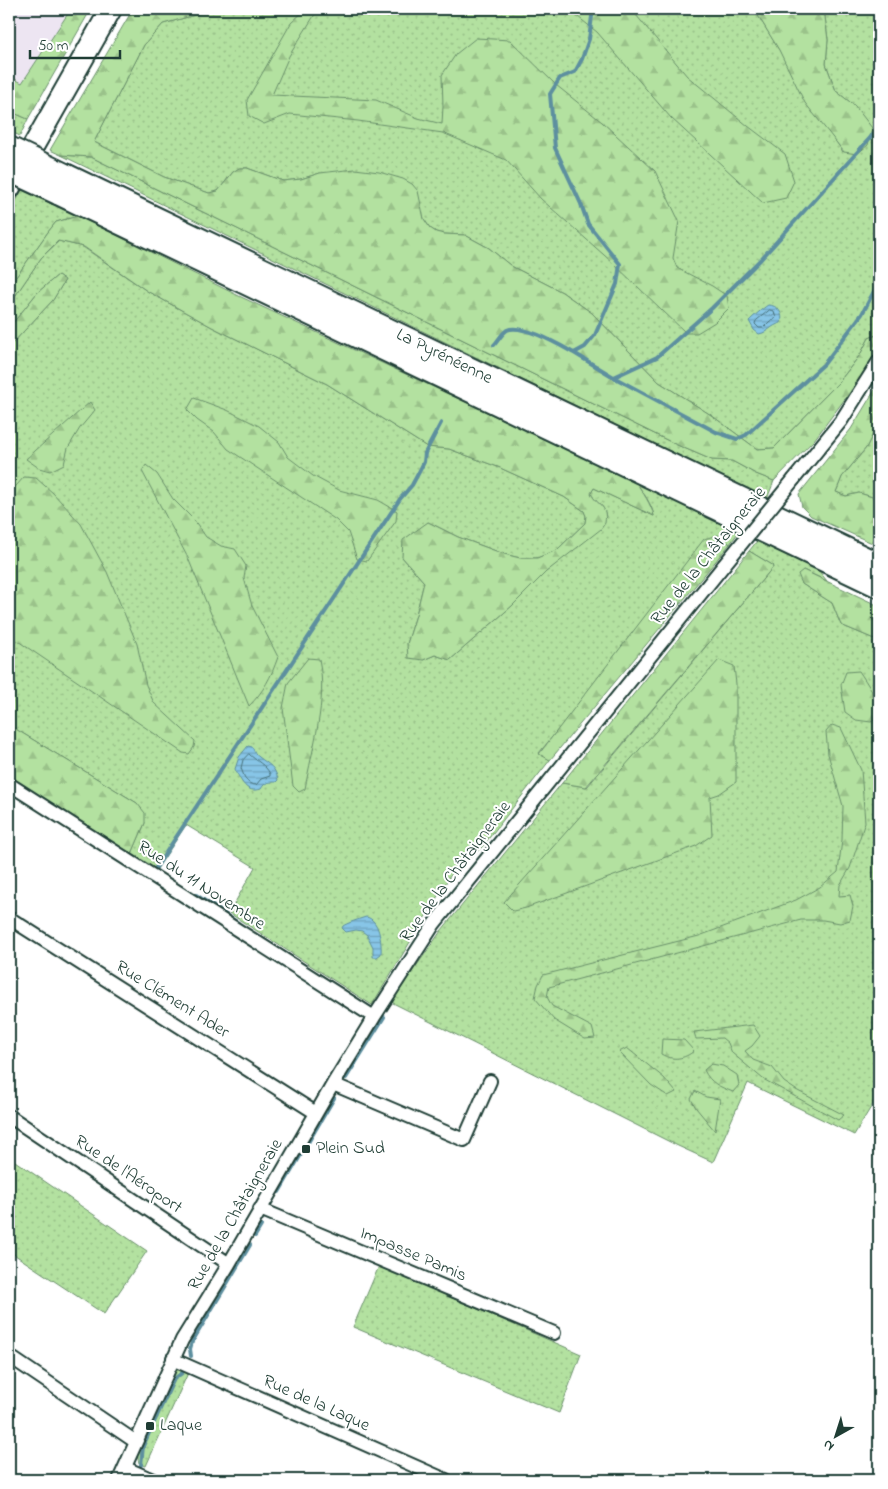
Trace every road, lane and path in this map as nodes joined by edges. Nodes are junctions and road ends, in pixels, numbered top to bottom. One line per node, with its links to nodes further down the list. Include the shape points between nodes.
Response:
1 (111, 9): 5 (main road)
2 (9, 149): 4 (highway, La Pyrénéenne, bridge)
3 (9, 169): 4 (highway, La Pyrénéenne, bridge)
4 (62, 184): 7 (highway, La Pyrénéenne); 8 (highway, La Pyrénéenne)
5 (9, 189)
6 (879, 361): 11 (street, Rue de la Châtaigneraie, bridge, via 841,421 434,924)
7 (879, 566)
8 (879, 586)
9 (9, 784): 11 (street, Rue du 11 Novembre)
10 (9, 918): 14 (street, Rue Clément Ader)
11 (374, 1018): 13 (street, Rue de la Châtaigneraie)
12 (490, 1081): 13 (street, via 464,1140)
13 (333, 1084): 14 (street, Rue de la Châtaigneraie)
14 (316, 1113): 16 (street, Rue de la Châtaigneraie)
15 (9, 1116): 17 (street, Rue de l'Aéroport)
16 (260, 1209): 17 (street, Rue de la Châtaigneraie); 18 (street, Impasse Pamis)
17 (229, 1264): 20 (street, Rue de la Châtaigneraie)
18 (554, 1333)
19 (9, 1356): 21 (street)
20 (173, 1358): 21 (street, Rue de la Châtaigneraie); 25 (street, Rue de la Laque)
21 (136, 1442): 22 (street, Rue de la Châtaigneraie)
22 (126, 1466): 23 (street, Rue de la Châtaigneraie); 24 (street)
23 (119, 1480)
24 (153, 1480)
25 (446, 1480)

